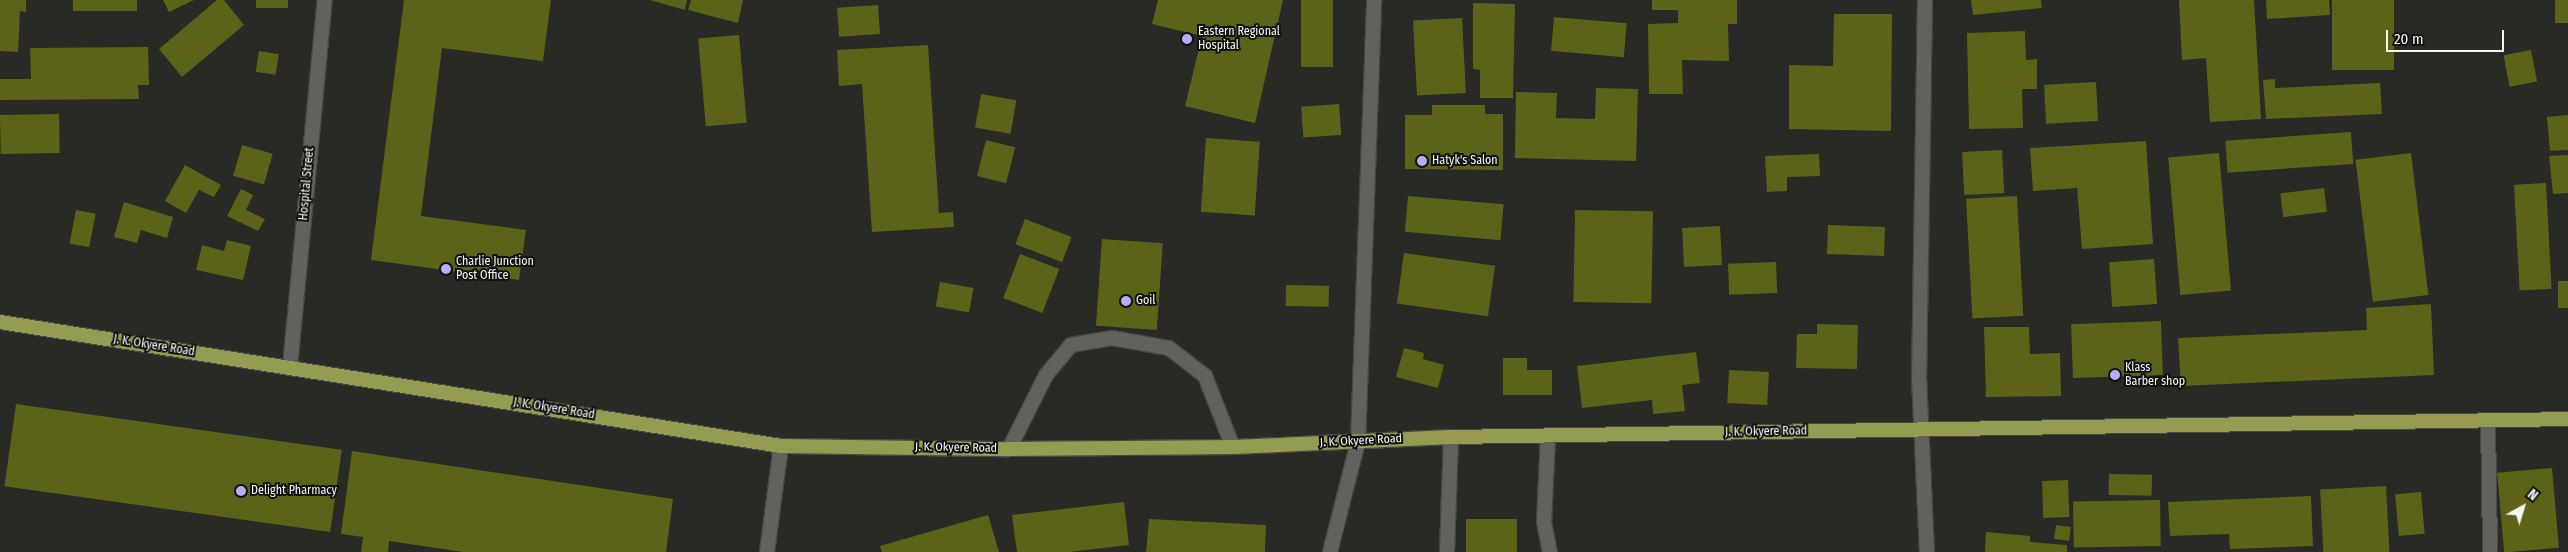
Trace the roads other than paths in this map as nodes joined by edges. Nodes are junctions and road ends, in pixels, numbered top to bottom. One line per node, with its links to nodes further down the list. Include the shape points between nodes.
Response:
1 (325, 0): 5 (street, Hospital Street)
2 (1374, 0): 11 (street)
3 (1925, 0): 8 (street)
4 (0, 322): 5 (main road, J. K. Okyere Road)
5 (290, 368): 12 (main road, J. K. Okyere Road)
6 (2568, 418): 7 (main road, J. K. Okyere Road)
7 (2488, 420): 8 (main road, J. K. Okyere Road); 20 (street)
8 (1921, 429): 9 (main road, J. K. Okyere Road); 19 (street)
9 (1548, 435): 10 (main road, J. K. Okyere Road); 18 (street, via 1544,522)
10 (1451, 437): 11 (main road, J. K. Okyere Road); 17 (street)
11 (1358, 442): 13 (main road, J. K. Okyere Road); 16 (street)
12 (780, 446): 14 (main road, J. K. Okyere Road); 15 (street)
13 (1234, 447): 14 (main road, J. K. Okyere Road); 14 (street, via 1205,376 1169,348 1112,338 1070,345 1046,375)
14 (1009, 448)
15 (767, 552)
16 (1330, 552)
17 (1447, 552)
18 (1550, 552)
19 (1927, 552)
20 (2490, 552)

